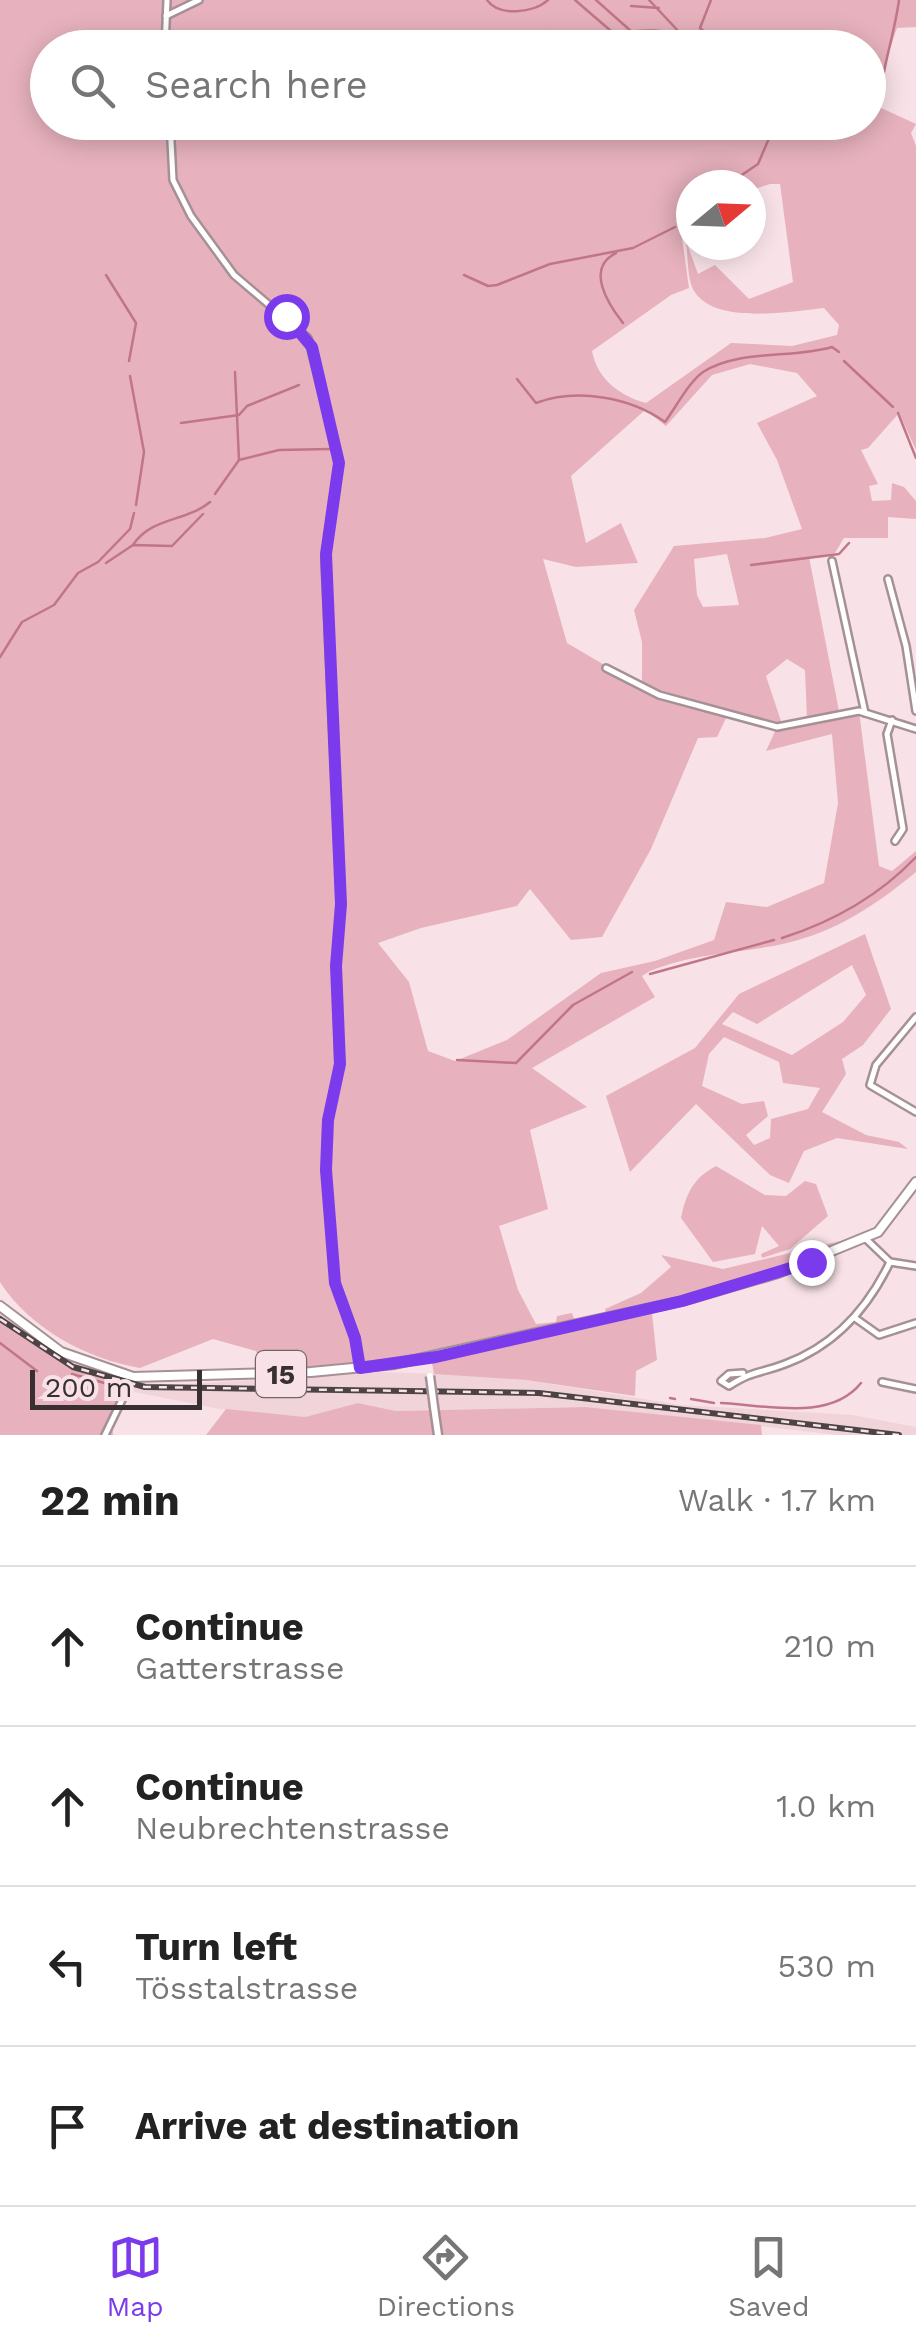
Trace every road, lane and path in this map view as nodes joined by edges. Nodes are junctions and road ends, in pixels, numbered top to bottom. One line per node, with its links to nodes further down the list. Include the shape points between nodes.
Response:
1 (166, 0): 3 (street)
2 (200, 0): 3 (street)
3 (165, 17): 4 (street)
4 (165, 30)
5 (171, 140): 24 (street, via 173,180 191,216 234,275 298,325 309,342 339,463 326,569 341,904 340,1056 326,1170 335,1283)
6 (832, 561): 10 (street)
7 (888, 579): 9 (street)
8 (606, 668): 10 (street, via 659,695 777,727)
9 (916, 712)
10 (865, 713): 11 (street)
11 (892, 720): 12 (street); 13 (street, via 887,734 904,829)
12 (916, 729)
13 (895, 841)
14 (916, 1017): 15 (street, via 876,1064 870,1084)
15 (916, 1112)
16 (916, 1182): 17 (main road, 15, via 888,1224)
17 (866, 1239): 18 (street); 23 (main road, 15, via 714,1293)
18 (890, 1262): 19 (street); 21 (street)
19 (916, 1266)
20 (0, 1306): 26 (main road, 15, via 60,1352)
21 (855, 1318): 22 (street, via 879,1335); 25 (street, via 802,1357)
22 (916, 1323)
23 (428, 1358): 24 (main road, 15); 30 (street, bridge)
24 (360, 1368): 26 (main road, 15)
25 (743, 1373)
26 (133, 1377): 29 (street)
27 (882, 1382): 28 (street)
28 (916, 1389)
29 (105, 1435)
30 (438, 1435)

